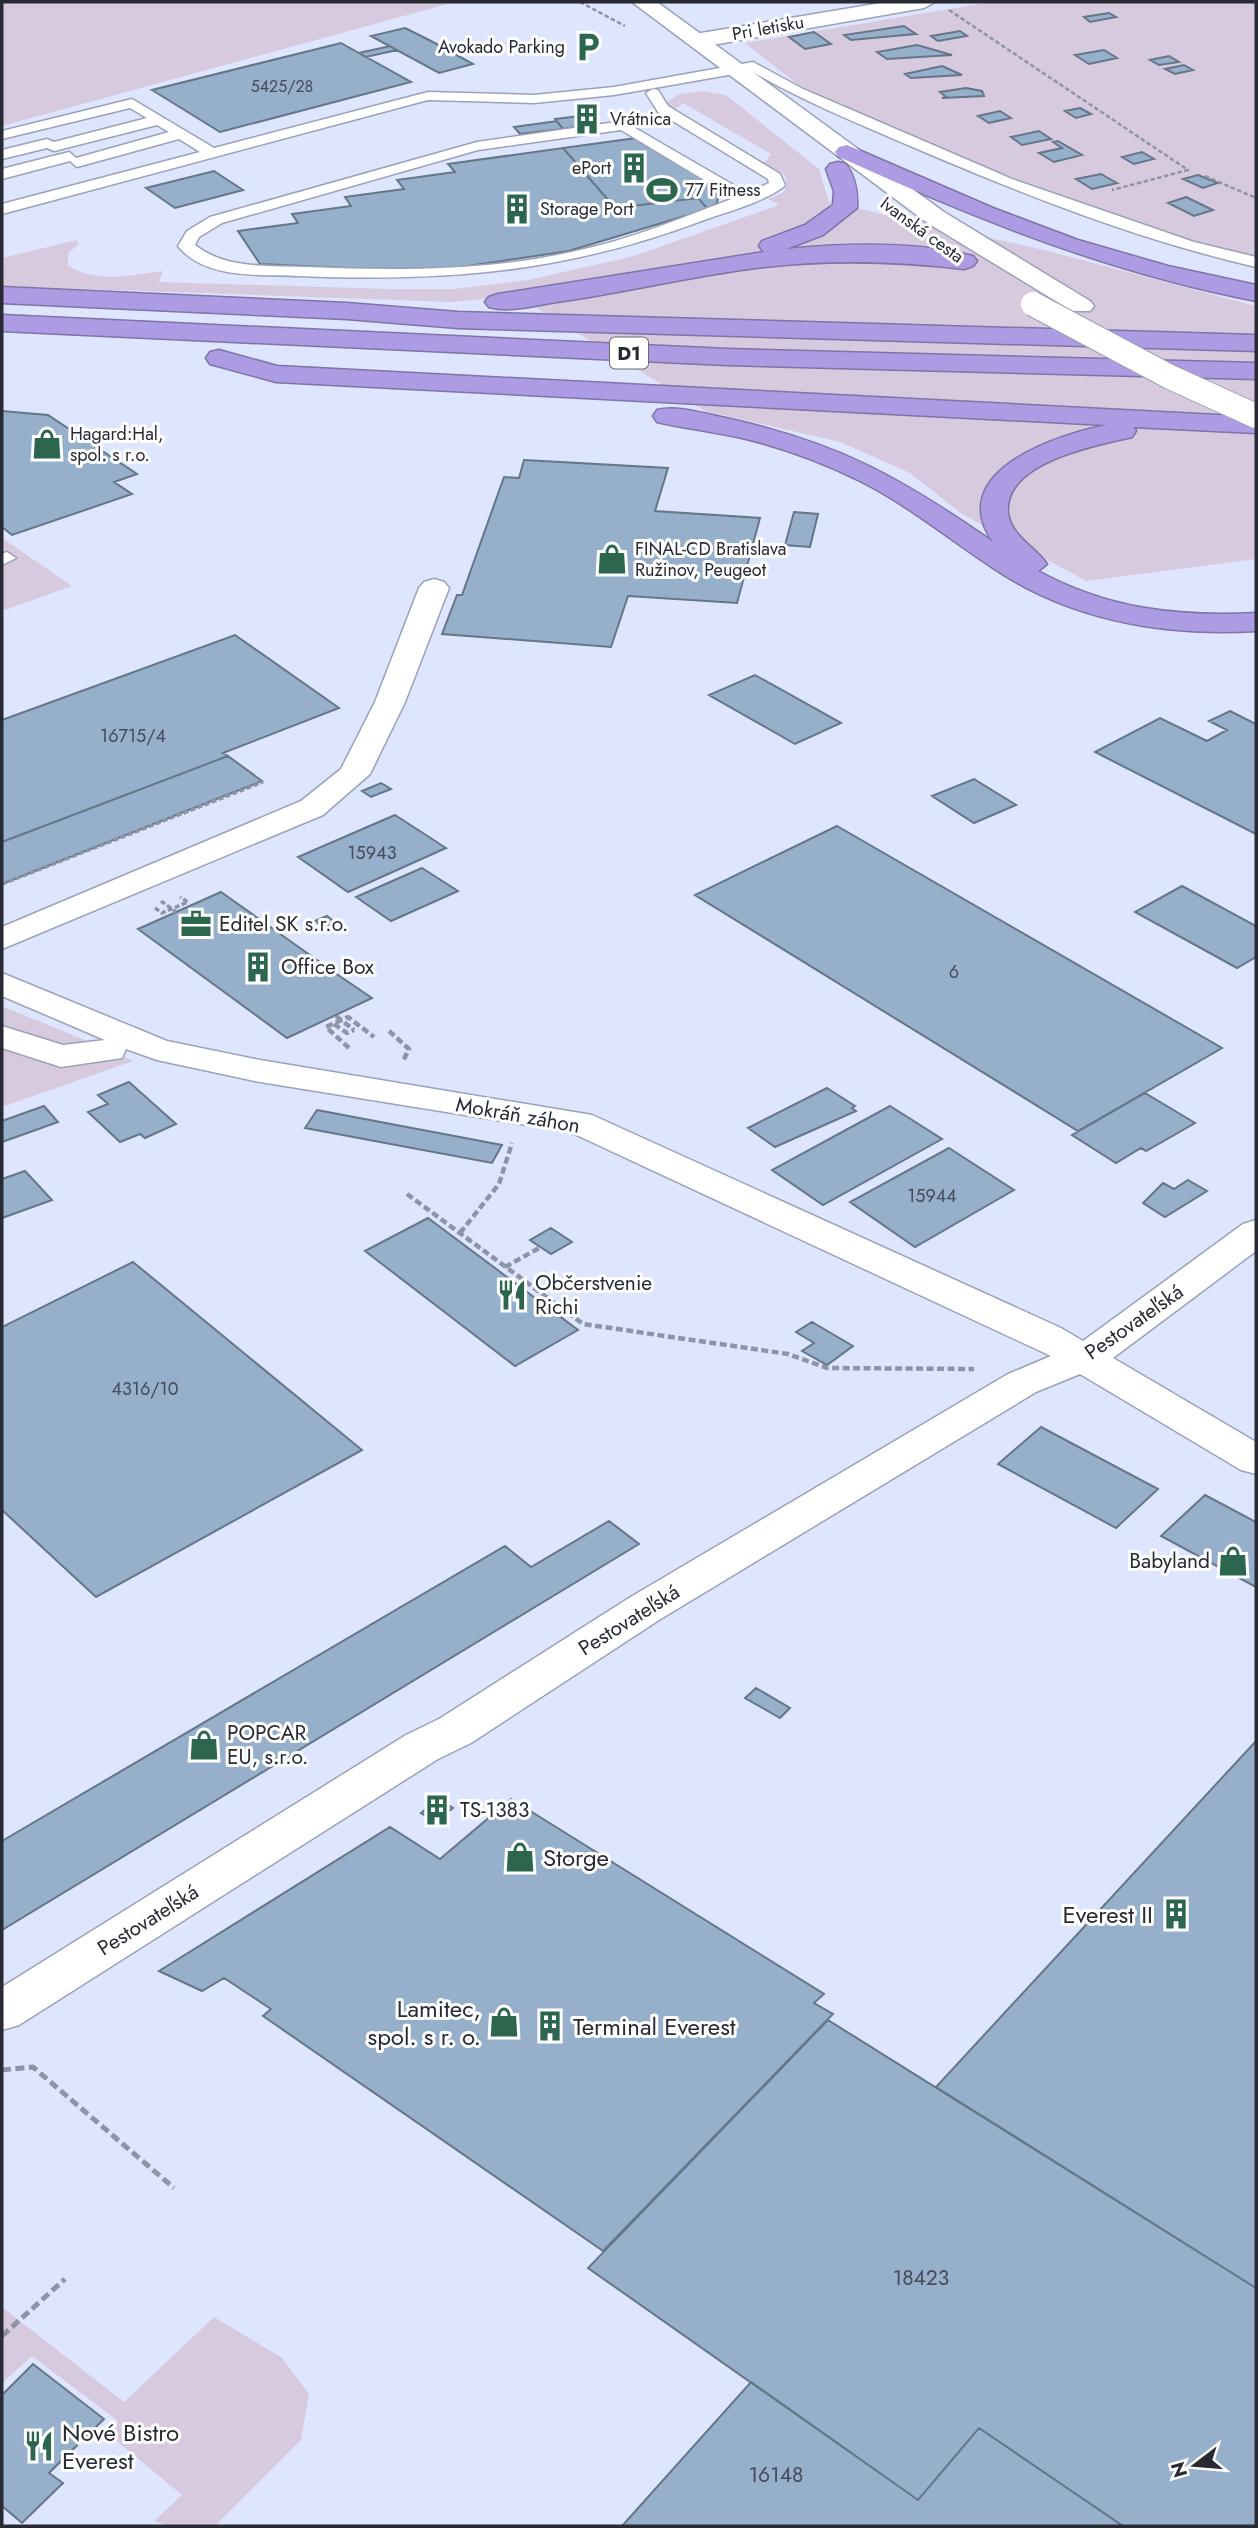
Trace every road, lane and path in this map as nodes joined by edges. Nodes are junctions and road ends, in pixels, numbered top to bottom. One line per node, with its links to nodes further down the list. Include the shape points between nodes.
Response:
1 (580, 2): 6 (path)
2 (643, 2): 7 (street, Ivanská cesta)
3 (924, 2): 7 (street, Pri letisku)
4 (618, 4): 9 (street, Ivanská cesta)
5 (947, 9): 27 (path, via 1188,170)
6 (632, 30)
7 (695, 40): 8 (street, Ivanská cesta)
8 (735, 70): 9 (lane); 19 (street, Ivanská cesta); 27 (lane, via 753,66 798,92)
9 (712, 75): 10 (lane); 19 (street, Ivanská cesta)
10 (653, 90): 12 (lane, via 622,113); 17 (lane, via 534,99 428,96); 26 (lane, via 663,109 775,177 777,185)
11 (158, 120): 13 (lane, via 132,103); 14 (lane); 16 (lane)
12 (623, 125): 26 (lane); 26 (lane, via 477,146 216,220 193,234 186,246 200,260 225,267 355,274 466,273 592,252)
13 (25, 129): 15 (lane); 16 (lane)
14 (179, 134): 17 (lane); 20 (lane)
15 (2, 135)
16 (51, 145): 18 (lane); 20 (lane)
17 (212, 153): 23 (lane)
18 (2, 155)
19 (842, 161): 29 (street, Ivanská cesta); 31 (highway, via 845,208 833,219); 32 (street, Ivanská cesta); 33 (highway, via 1070,245)
20 (78, 163): 21 (lane); 23 (lane); 24 (lane)
21 (2, 174)
22 (1205, 176): 25 (path)
23 (106, 181): 28 (lane)
24 (39, 182)
25 (1256, 198)
26 (746, 199)
27 (1068, 203): 30 (lane, via 1188,245)
28 (2, 209)
29 (964, 261): 31 (highway, via 852,252); 32 (street); 43 (street, Ivanská cesta, bridge, via 1033,304 1170,377)
30 (1256, 262)
31 (713, 266): 35 (highway, via 538,298)
32 (1029, 276): 42 (street, Ivanská cesta)
33 (1256, 293)
34 (2, 295): 35 (highway)
35 (348, 311): 37 (highway, via 472,321)
36 (2, 323): 40 (highway, D1, via 727,357)
37 (1256, 343)
38 (2, 346): 39 (highway, D1)
39 (219, 358): 41 (highway, via 276,374); 42 (highway, D1)
40 (1256, 371)
41 (401, 382): 44 (highway); 45 (highway, via 637,411 791,443 877,478)
42 (1256, 393)
43 (1256, 416)
44 (1256, 425): 45 (highway, via 1111,432 1052,448 1018,467 1004,481 994,512 1000,531)
45 (1054, 584): 47 (highway, via 1154,608); 48 (highway, via 1094,606 1138,617 1205,624)
46 (434, 588): 53 (street, via 390,702 354,774 312,808)
47 (1256, 611)
48 (1256, 622)
49 (263, 782): 50 (path)
50 (2, 884)
51 (161, 901): 52 (path, bridge)
52 (176, 912)
53 (2, 939)
54 (2, 983): 60 (street, Mokráň záhon)
55 (336, 1016): 56 (path, bridge, via 354,1030 347,1033)
56 (334, 1024): 59 (path, via 348,1017); 61 (path, via 326,1027)
57 (388, 1031): 63 (path, via 410,1049)
58 (2, 1037): 62 (street, via 61,1056)
59 (374, 1037)
60 (146, 1045): 62 (lane); 64 (street, Mokráň záhon, via 260,1071)
61 (349, 1048)
62 (109, 1050)
63 (401, 1065)
64 (528, 1116): 67 (path, via 517,1127 499,1184); 70 (street, Mokráň záhon, via 579,1123)
65 (407, 1194): 67 (path)
66 (1256, 1232): 70 (street, Pestovateľská)
67 (460, 1233): 69 (path)
68 (541, 1247): 69 (path)
69 (505, 1267): 71 (path, via 583,1324 788,1354 827,1368)
70 (1086, 1357): 72 (street, Mokráň záhon); 73 (street, Pestovateľská, via 1022,1383 644,1609)
71 (980, 1369)
72 (1256, 1460)
73 (2, 2011)
74 (2, 2070): 75 (path, via 33,2067)
75 (174, 2188)
76 (65, 2279): 77 (path)
77 (2, 2336)

